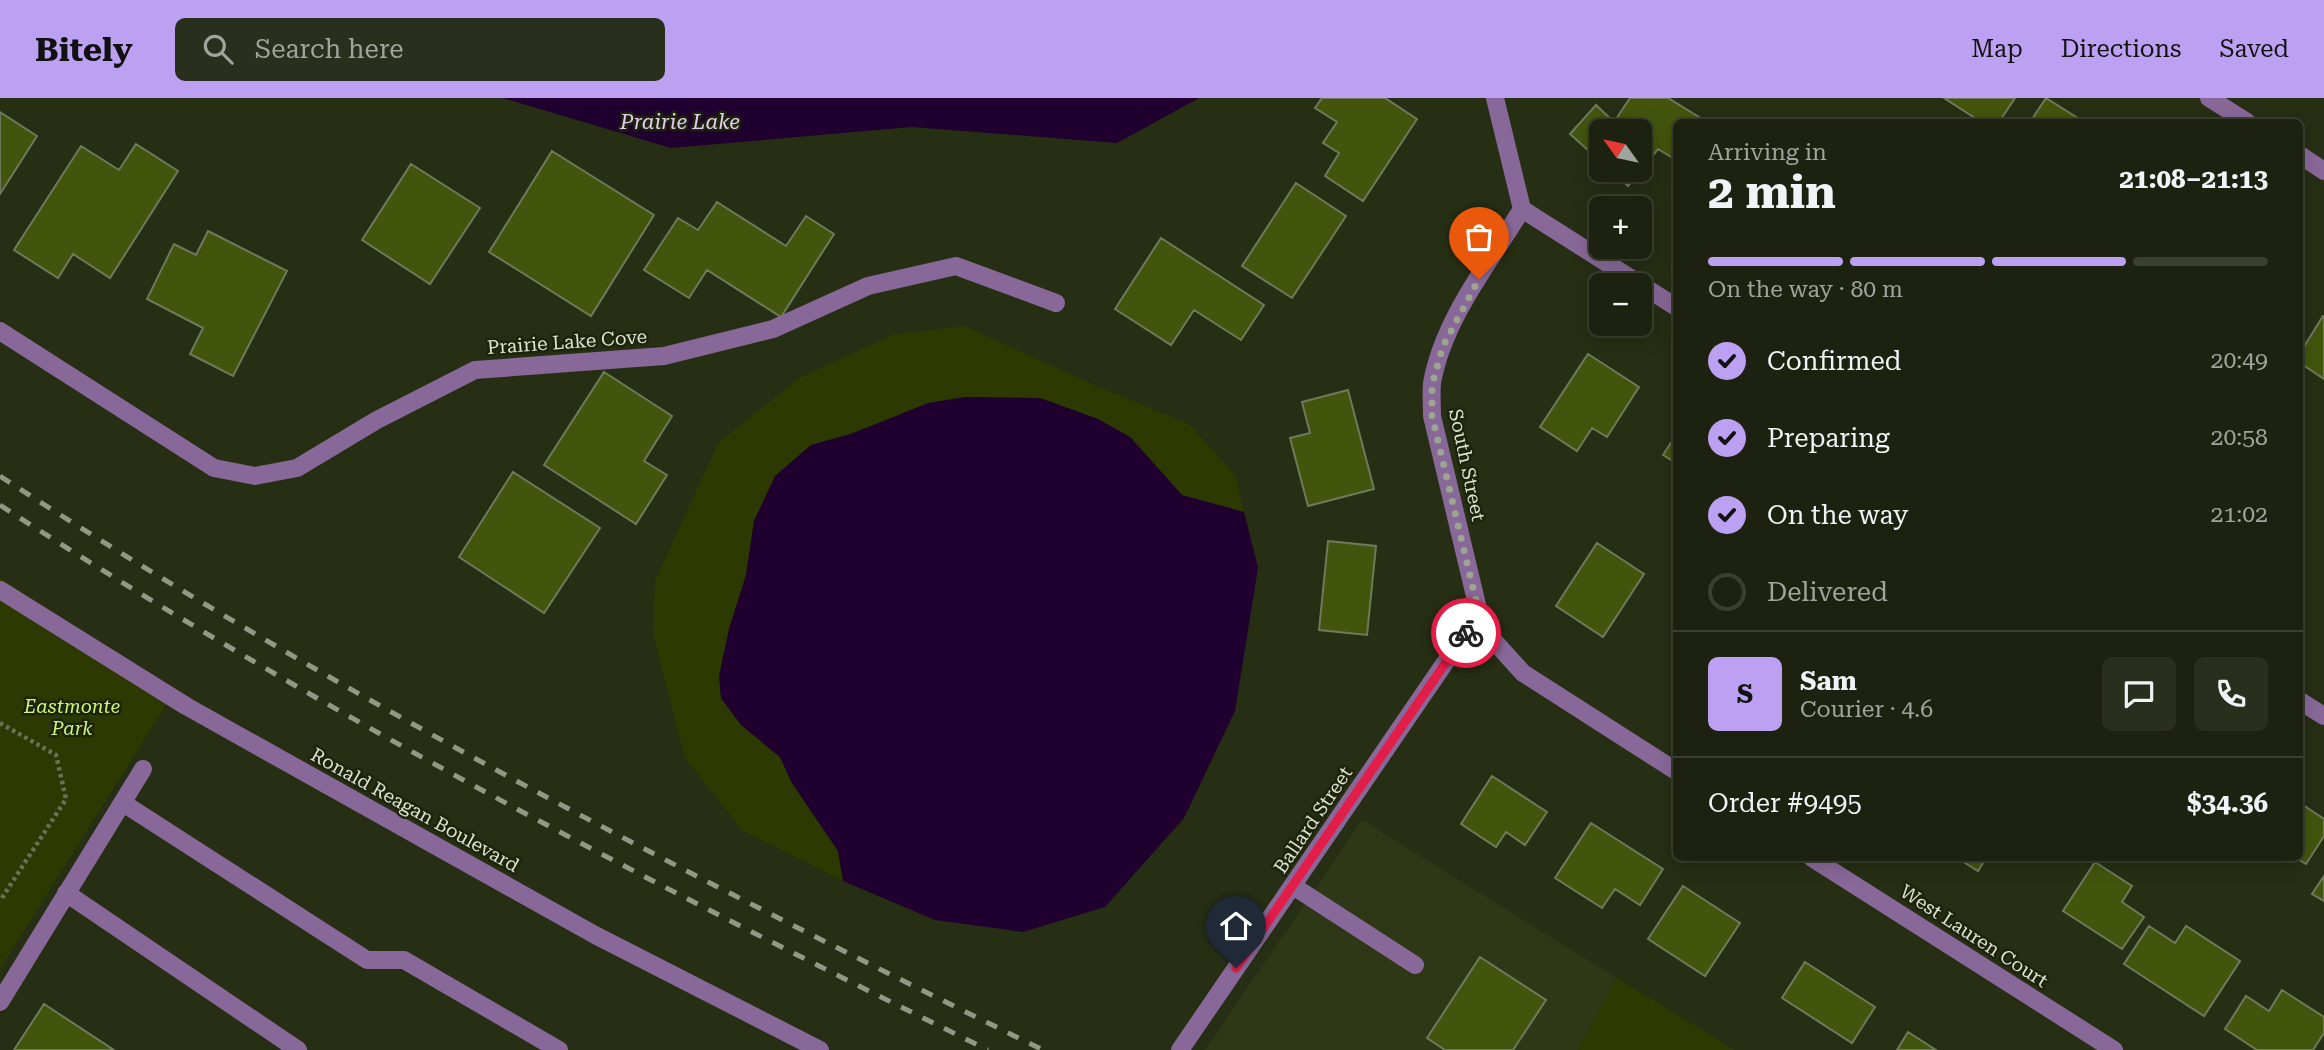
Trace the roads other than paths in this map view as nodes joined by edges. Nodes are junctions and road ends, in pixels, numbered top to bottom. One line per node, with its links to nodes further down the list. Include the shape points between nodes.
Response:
1 (1495, 98): 6 (street)
2 (2208, 98): 3 (street)
3 (2242, 119)
4 (2303, 157): 5 (street)
5 (2324, 171)
6 (1522, 209): 8 (street); 11 (street, South Street, via 1464,302 1443,346 1432,385 1432,416)
7 (1056, 303): 9 (street, Prairie Lake Cove, via 956,267 868,286 773,329 664,356 475,370 377,420 298,468 255,476 214,468)
8 (1673, 305)
9 (0, 331)
10 (0, 590): 24 (street, Ronald Reagan Boulevard, via 186,706 595,935)
11 (1479, 613): 15 (street, via 1494,641 1523,673); 18 (street, Ballard Street)
12 (2303, 703): 13 (street)
13 (2324, 716)
14 (143, 769): 16 (street)
15 (1673, 769)
16 (123, 803): 19 (street); 23 (street, via 367,960 404,960)
17 (1817, 861): 26 (street, West Lauren Court)
18 (1293, 886): 20 (street); 25 (street, Ballard Street)
19 (66, 893): 21 (street); 22 (street)
20 (1415, 965)
21 (0, 1002)
22 (298, 1050)
23 (559, 1050)
24 (820, 1050)
25 (1180, 1050)
26 (2114, 1050)

